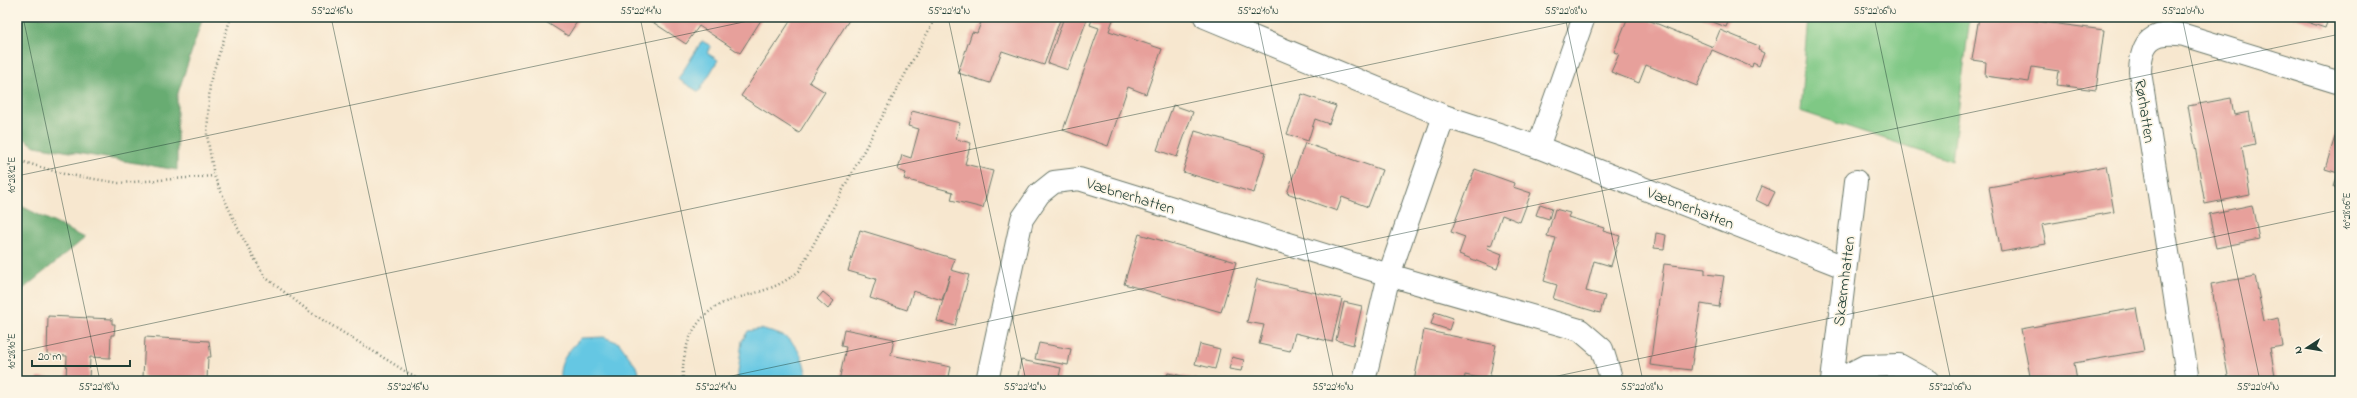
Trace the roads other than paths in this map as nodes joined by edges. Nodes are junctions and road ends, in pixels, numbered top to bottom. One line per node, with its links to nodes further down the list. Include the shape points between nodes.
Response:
1 (1205, 17): 4 (street, Væbnerhatten)
2 (1584, 17): 5 (street)
3 (2340, 83): 15 (street, Rørhatten, via 2178,34 2162,33 2148,41 2143,49 2140,72)
4 (1444, 116): 5 (street, Væbnerhatten); 8 (street)
5 (1538, 147): 7 (street, Væbnerhatten)
6 (1856, 181): 7 (street, Skærmhatten)
7 (1844, 266): 12 (street, Skærmhatten)
8 (1390, 275): 9 (street, Væbnerhatten, via 1079,179 1054,182 1039,194 1022,219); 10 (street); 11 (street, Væbnerhatten, via 1580,330 1602,349)
9 (987, 381)
10 (1364, 381)
11 (1612, 381)
12 (1832, 381)
13 (1836, 381): 14 (street, via 1865,366 1899,365)
14 (1928, 381)
15 (2188, 381)

